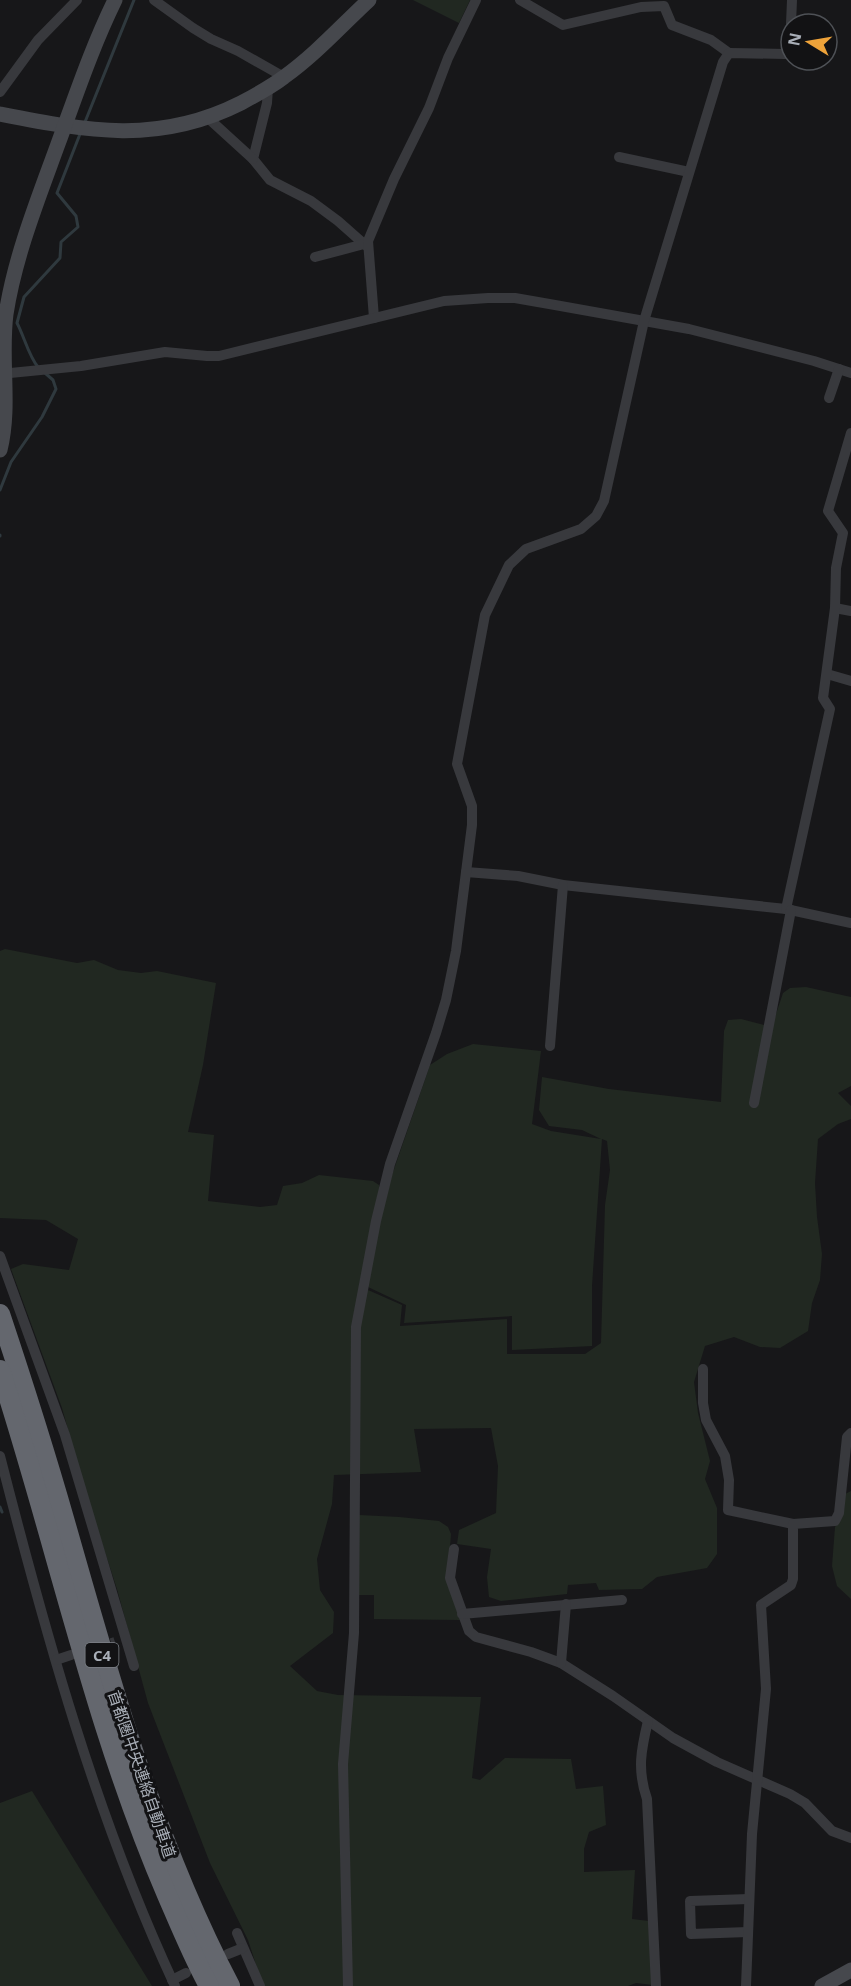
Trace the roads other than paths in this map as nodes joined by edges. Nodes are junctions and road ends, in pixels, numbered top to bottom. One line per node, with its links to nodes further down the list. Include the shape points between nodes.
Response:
1 (77, 0): 11 (street, via 38,40)
2 (115, 0): 14 (street, via 89,57)
3 (154, 0): 9 (street, via 211,39)
4 (369, 0): 9 (street)
5 (476, 0): 18 (street)
6 (520, 0): 7 (street, via 563,25 664,6 672,25 711,40)
7 (729, 53): 8 (street); 17 (street)
8 (779, 54)
9 (284, 77): 10 (street)
10 (268, 88): 13 (street); 16 (street)
11 (0, 92)
12 (0, 114): 14 (street)
13 (208, 118): 14 (street, via 155,130); 16 (street)
14 (65, 126): 24 (street, via 27,231 12,287)
15 (619, 157): 17 (street)
16 (253, 159): 18 (street, via 270,180 311,201)
17 (689, 172): 21 (street)
18 (366, 245): 19 (street); 20 (street)
19 (315, 257)
20 (374, 318): 21 (street, via 444,301 515,298); 24 (street, via 219,356 165,352)
21 (644, 321): 22 (street); 32 (street, via 604,501 597,516 581,529 526,549 509,565 485,615 457,764 472,806)
22 (839, 369): 23 (street); 25 (street)
23 (851, 373)
24 (2, 374): 27 (street, via 5,415)
25 (829, 398)
26 (851, 434): 28 (street, via 828,511 843,533 836,568)
27 (0, 450)
28 (835, 608): 29 (street); 30 (street)
29 (851, 611)
30 (826, 674): 31 (street); 34 (street, via 823,698 830,709)
31 (851, 681)
32 (466, 872): 33 (street); 67 (street, via 446,1000 390,1164 356,1327 354,1633 343,1764)
33 (563, 885): 34 (street); 36 (street)
34 (788, 910): 35 (street); 37 (street)
35 (851, 922)
36 (550, 1046)
37 (754, 1102)
38 (0, 1256): 52 (street, via 65,1435 120,1641)
39 (0, 1314): 65 (highway, 首都圏中央連絡自動車道 / C4, via 30,1402 145,1790 167,1849)
40 (703, 1369): 44 (street, via 706,1420 725,1456 728,1510)
41 (0, 1370): 64 (highway, 首都圏中央連絡自動車道 / C4, via 105,1727 152,1859)
42 (851, 1433): 44 (street, via 847,1437 840,1513 835,1521)
43 (0, 1456): 50 (street)
44 (793, 1524): 54 (street, via 791,1585 761,1605 766,1689)
45 (454, 1549): 48 (street, via 450,1578)
46 (622, 1600): 47 (street)
47 (566, 1604): 48 (street); 51 (street)
48 (462, 1614): 51 (street, via 476,1637)
49 (71, 1656): 50 (street)
50 (56, 1660): 63 (street, via 110,1830)
51 (561, 1663): 53 (street)
52 (134, 1666)
53 (648, 1721): 54 (street, via 717,1762); 68 (street, via 640,1772 647,1799)
54 (757, 1779): 55 (street, via 805,1803 832,1831); 56 (street)
55 (851, 1838)
56 (749, 1899): 57 (street); 57 (street, via 690,1901 691,1934)
57 (748, 1932): 69 (street)
58 (237, 1933): 59 (street)
59 (243, 1948): 60 (street); 66 (street)
60 (228, 1954)
61 (851, 1970): 70 (street)
62 (186, 1973): 63 (street)
63 (173, 1983)
64 (209, 1986)
65 (230, 1986)
66 (260, 1986)
67 (348, 1986)
68 (656, 1986)
69 (746, 1986)
70 (822, 1986)

